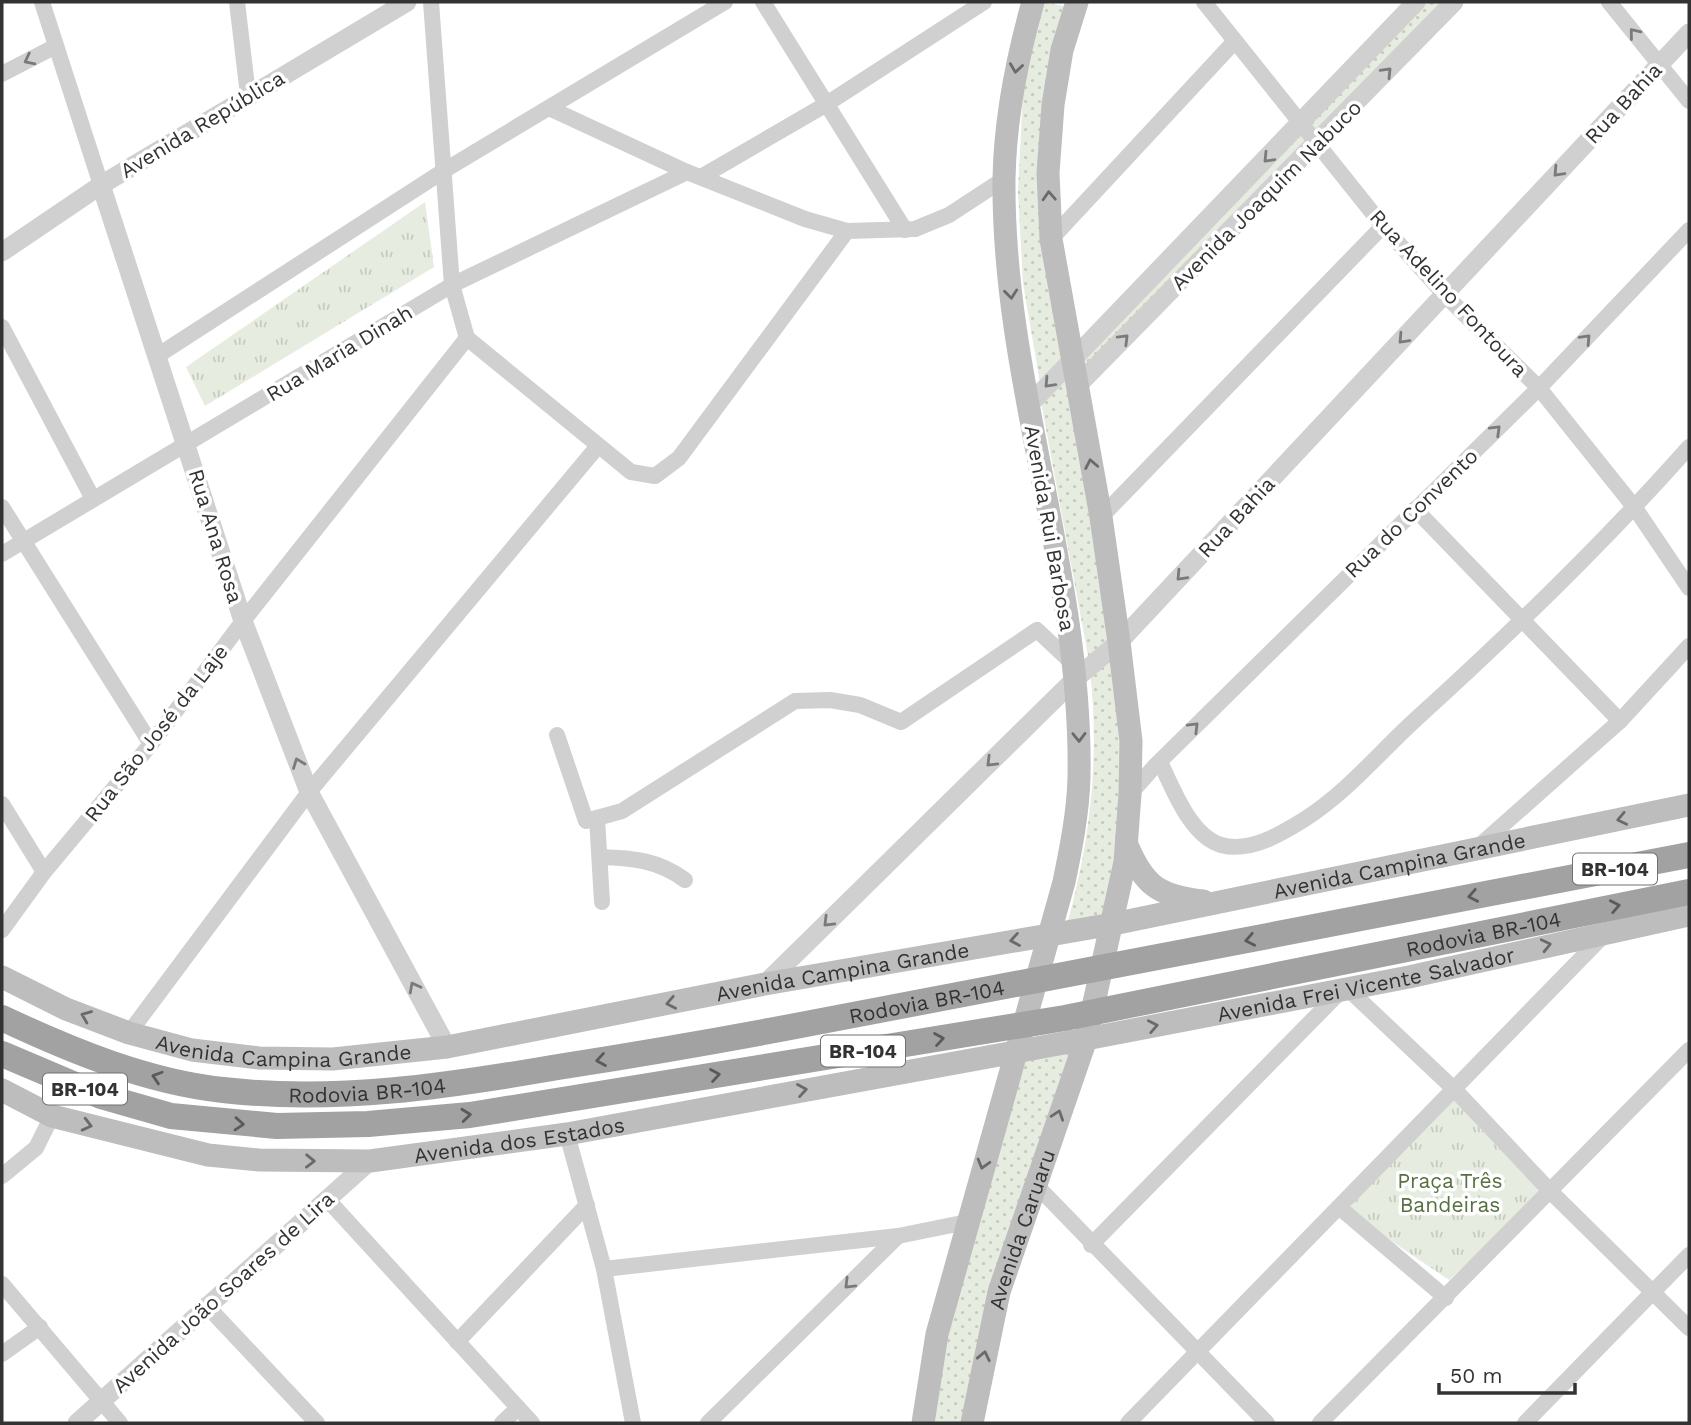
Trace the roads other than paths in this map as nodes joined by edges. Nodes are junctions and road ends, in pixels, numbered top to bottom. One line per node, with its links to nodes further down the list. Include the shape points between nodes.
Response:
1 (42, 2): 16 (street, Rua Ana Rosa)
2 (237, 2): 19 (street)
3 (407, 2): 19 (street, Avenida República)
4 (431, 2): 25 (street)
5 (725, 2): 22 (street)
6 (764, 2): 21 (street)
7 (984, 2): 21 (street, Rua Maria Dinah)
8 (1033, 2): 27 (main road, Avenida Rui Barbosa, one-way to 27, via 1018,57)
9 (1077, 2): 33 (main road, one-way to 9, via 1048,173 1053,104 1062,50)
10 (1204, 2): 15 (street, Rua Adelino Fontoura)
11 (1416, 2): 23 (street, Avenida Joaquim Nabuco)
12 (1454, 2): 24 (street, Avenida Joaquim Nabuco, one-way to 12)
13 (1609, 2): 17 (street, one-way to 13)
14 (1689, 33): 17 (street, Rua Bahia)
15 (1235, 41): 23 (street, Rua Adelino Fontoura); 33 (street)
16 (56, 47): 18 (street, one-way to 18); 28 (street, Rua Ana Rosa)
17 (1660, 63): 20 (street); 36 (street, Rua Bahia, one-way to 36)
18 (2, 74)
19 (248, 95): 28 (street, Avenida República)
20 (1689, 101)
21 (825, 105): 26 (street, Rua Maria Dinah); 30 (street)
22 (549, 108): 25 (street); 26 (street)
23 (1301, 125): 24 (street, Rua Adelino Fontoura); 40 (street, Avenida Joaquim Nabuco, one-way to 40)
24 (1317, 145): 29 (street, Rua Adelino Fontoura); 41 (street, Avenida Joaquim Nabuco, one-way to 24)
25 (444, 170): 35 (street); 39 (street)
26 (694, 175): 32 (street); 35 (street, Rua Maria Dinah)
27 (1004, 179): 30 (street, via 949,215); 43 (main road, Avenida Rui Barbosa, one-way to 43, via 1010,282)
28 (101, 185): 34 (street, Avenida República); 39 (street, Rua Ana Rosa)
29 (1383, 226): 36 (street, Rua Adelino Fontoura); 51 (street)
30 (905, 230): 32 (street)
31 (1689, 230): 42 (street, Rua do Convento, one-way to 31)
32 (847, 231): 45 (street, via 679,458 655,476 631,472)
33 (1051, 239): 40 (main road)
34 (2, 252)
35 (452, 285): 38 (street); 44 (street, Rua Maria Dinah)
36 (1445, 295): 42 (street, Rua Adelino Fontoura); 57 (street, Rua Bahia, one-way to 57)
37 (2, 327): 47 (street)
38 (467, 338): 45 (street); 55 (street, Rua São José da Laje)
39 (158, 356): 44 (street, Rua Ana Rosa)
40 (1071, 360): 41 (main road); 43 (street, Avenida Joaquim Nabuco, one-way to 43)
41 (1076, 387): 51 (main road, one-way to 41)
42 (1539, 388): 49 (street, Rua Adelino Fontoura); 50 (street, Rua do Convento, one-way to 42)
43 (1028, 406): 59 (main road, Avenida Rui Barbosa, via 1063,587)
44 (187, 443): 47 (street, Rua Maria Dinah); 55 (street, Rua Ana Rosa)
45 (598, 446): 64 (street)
46 (1689, 447): 49 (street)
47 (93, 499): 52 (street, Rua Maria Dinah)
48 (2, 506): 52 (street)
49 (1636, 508): 54 (street, Rua Adelino Fontoura); 56 (street)
50 (1415, 509): 56 (street); 63 (street, Rua do Convento, one-way to 50)
51 (1101, 517): 57 (main road)
52 (24, 541): 53 (street, Rua Maria Dinah); 62 (street)
53 (2, 554)
54 (1689, 587)
55 (243, 621): 62 (street, Rua São José da Laje); 64 (street, Rua Ana Rosa, one-way to 55)
56 (1523, 622): 60 (street); 63 (street, via 1407,727 1365,772 1308,817 1258,843 1220,845 1199,831)
57 (1119, 642): 59 (street, Rua Bahia); 65 (main road, via 1131,741)
58 (1689, 646): 60 (street)
59 (1073, 671): 68 (street, via 1037,631 901,722 860,705 794,701 622,811); 82 (main road, Avenida Rui Barbosa, one-way to 82, via 1079,779 1075,825); 84 (street, Rua Bahia, one-way to 84)
60 (1620, 721): 70 (street)
61 (557, 735): 68 (street, via 586,821)
62 (151, 744): 73 (street, Rua São José da Laje)
63 (1160, 762): 65 (street, Rua do Convento)
64 (309, 792): 87 (street); 89 (street, Rua Ana Rosa, one-way to 64)
65 (1130, 794): 69 (main road)
66 (2, 803): 73 (street)
67 (1689, 805): 70 (main road, Avenida Campina Grande, one-way to 70)
68 (597, 818): 72 (street)
69 (1126, 843): 77 (main road, via 1145,881 1177,898); 79 (main road)
70 (1474, 851): 77 (main road, Avenida Campina Grande)
71 (1689, 855): 86 (highway, Rodovia BR-104 / BR-104, one-way to 86, via 692,1045 467,1082 369,1093 283,1094 170,1081)
72 (600, 857): 74 (street, via 643,859); 76 (street)
73 (44, 872): 80 (street, Rua São José da Laje)
74 (685, 880)
75 (1689, 892): 93 (highway, Rodovia BR-104 / BR-104, one-way to 75, via 101,1096 171,1116 278,1126 470,1115 1065,1018)
76 (603, 902)
77 (1216, 903): 79 (main road, Avenida Campina Grande)
78 (1689, 915): 81 (main road, Avenida Frei Vicente Salvador)
79 (1113, 924): 82 (main road, Avenida Campina Grande); 88 (main road)
80 (2, 930)
81 (1608, 931): 85 (main road, Avenida Frei Vicente Salvador, one-way to 81); 95 (street)
82 (1048, 934): 84 (main road, Avenida Campina Grande, one-way to 84); 92 (main road, Avenida Rui Barbosa)
83 (2, 977): 87 (main road, Avenida Campina Grande, one-way to 83)
84 (765, 984): 89 (main road, Avenida Campina Grande, one-way to 89)
85 (1345, 989): 88 (main road, Avenida Frei Vicente Salvador, one-way to 85); 95 (street); 107 (street)
86 (2, 1018)
87 (129, 1033): 89 (main road, Avenida Campina Grande, via 192,1049 259,1058 333,1059)
88 (1086, 1039): 90 (main road, Avenida Frei Vicente Salvador); 100 (main road, Avenida Caruaru, one-way to 88)
89 (447, 1047)
90 (1041, 1047): 92 (main road, Avenida dos Estados)
91 (1689, 1050): 101 (street)
92 (1016, 1052): 97 (main road, Avenida dos Estados, one-way to 92); 105 (main road, one-way to 105)
93 (2, 1054)
94 (2, 1090): 96 (main road, Avenida dos Estados)
95 (1455, 1090): 101 (street); 104 (street)
96 (52, 1116): 98 (main road, Avenida dos Estados, one-way to 98, via 208,1155); 99 (street, via 36,1148)
97 (567, 1134): 98 (main road, Avenida dos Estados); 103 (street)
98 (370, 1161): 102 (street, Avenida João Soares de Lira)
99 (2, 1176)
100 (1034, 1183): 107 (street); 129 (main road, Avenida Caruaru, one-way to 100, via 999,1292)
101 (1552, 1192): 111 (street); 112 (street)
102 (327, 1199): 113 (street, Avenida João Soares de Lira); 116 (street)
103 (587, 1205): 109 (street); 116 (street)
104 (1340, 1208): 112 (street); 117 (street)
105 (967, 1222): 106 (street); 121 (main road)
106 (898, 1236): 109 (street); 128 (street, one-way to 128)
107 (1091, 1245): 117 (street)
108 (1689, 1255): 111 (street)
109 (604, 1269): 127 (street)
110 (2, 1284): 114 (street)
111 (1655, 1291): 115 (street); 133 (street)
112 (1446, 1298): 132 (street)
113 (206, 1305): 119 (street, Avenida João Soares de Lira); 124 (street)
114 (40, 1327): 118 (street); 119 (street)
115 (1689, 1328)
116 (457, 1342): 120 (street)
117 (1198, 1353): 130 (street); 131 (street)
118 (2, 1354)
119 (101, 1402): 122 (street, Avenida João Soares de Lira); 123 (street)
120 (518, 1408): 125 (street); 126 (street)
121 (920, 1421)
122 (77, 1423)
123 (120, 1423)
124 (317, 1423)
125 (502, 1423)
126 (532, 1423)
127 (633, 1423)
128 (708, 1423)
129 (972, 1423)
130 (1128, 1423)
131 (1267, 1423)
132 (1320, 1423)
133 (1525, 1423)

